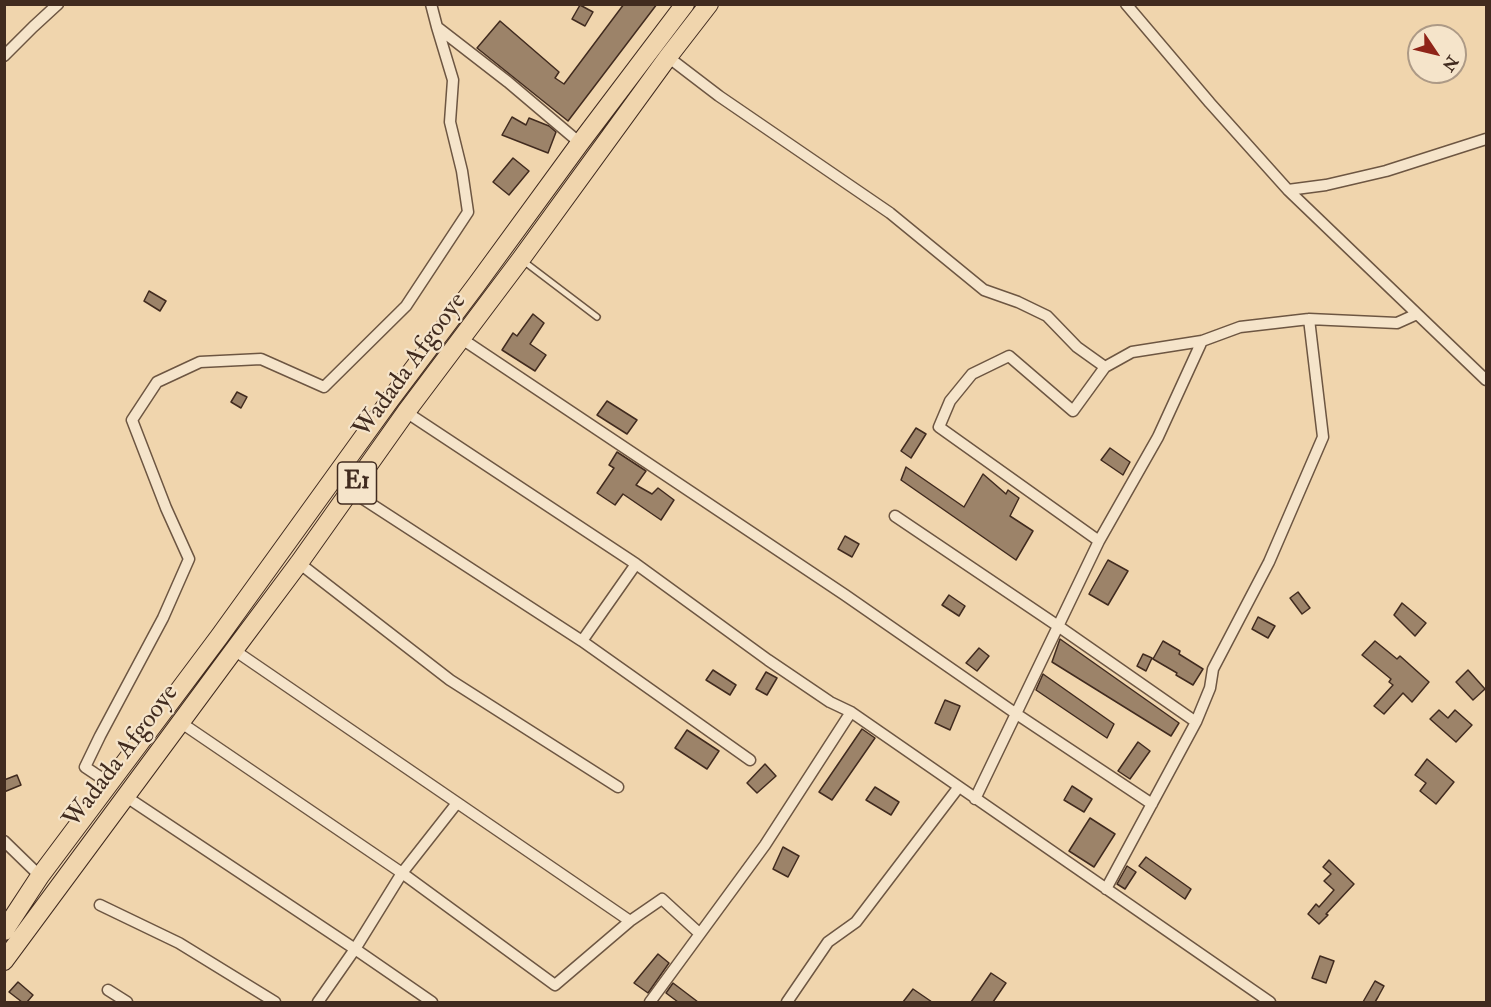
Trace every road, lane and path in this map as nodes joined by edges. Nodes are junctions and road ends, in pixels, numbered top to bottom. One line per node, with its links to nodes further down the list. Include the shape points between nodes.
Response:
1 (58, 4): 7 (street)
2 (430, 4): 6 (street)
3 (685, 4): 10 (highway, Wadada Afgooye / E1)
4 (709, 4): 8 (highway, Wadada Afgooye / E1)
5 (1126, 4): 11 (street)
6 (437, 27): 10 (street); 34 (street, via 453,80 450,122 468,212 406,306 324,387 261,359 200,362 157,382 132,420 189,559 163,618 85,767)
7 (4, 56)
8 (668, 57): 12 (highway, Wadada Afgooye / E1); 18 (street, via 890,213 984,290 1047,316 1077,347)
9 (1486, 139): 11 (street, via 1386,171)
10 (580, 143): 34 (highway, Wadada Afgooye / E1)
11 (1288, 190): 13 (street)
12 (521, 259): 14 (lane); 16 (highway, Wadada Afgooye / E1)
13 (1418, 314): 15 (street, via 1397,323); 19 (street)
14 (597, 317)
15 (1309, 319): 17 (street, via 1240,327); 32 (street, via 1323,437 1269,562 1213,669)
16 (462, 339): 20 (highway, Wadada Afgooye / E1); 30 (street)
17 (1202, 341): 18 (street, via 1132,352); 23 (street, via 1158,437)
18 (1106, 367): 23 (street, via 1073,411 1009,356 972,374 950,401 939,427)
19 (1486, 380)
20 (406, 412): 21 (highway, Wadada Afgooye / E1); 25 (street)
21 (351, 491): 24 (highway, Wadada Afgooye / E1); 27 (street)
22 (895, 516): 26 (street)
23 (1099, 541): 26 (street)
24 (300, 563): 28 (highway, Wadada Afgooye / E1); 35 (street, via 450,680)
25 (636, 564): 27 (street); 29 (street, via 768,660)
26 (1058, 626): 30 (street); 32 (street)
27 (582, 640): 33 (street)
28 (234, 650): 31 (highway, Wadada Afgooye / E1); 39 (street)
29 (851, 712): 36 (street); 48 (street, via 765,845)
30 (1016, 713): 38 (street); 40 (street)
31 (180, 722): 37 (highway, Wadada Afgooye / E1); 42 (street)
32 (1196, 722): 40 (street)
33 (750, 760)
34 (109, 783): 43 (highway, Wadada Afgooye / E1)
35 (618, 787)
36 (958, 788): 38 (street); 57 (street, via 856,922 828,942)
37 (125, 796): 49 (street); 50 (highway, Wadada Afgooye / E1)
38 (975, 799): 44 (street)
39 (457, 803): 42 (street); 46 (street)
40 (1152, 804): 44 (street)
41 (4, 841): 43 (street)
42 (402, 873): 46 (street, via 555,985); 49 (street)
43 (40, 876): 47 (highway, Wadada Afgooye / E1)
44 (1106, 889): 58 (street)
45 (100, 905): 53 (street, via 179,943)
46 (630, 921): 48 (street, via 662,899)
47 (4, 931)
48 (699, 933): 56 (street)
49 (356, 949): 54 (street); 55 (street)
50 (4, 960)
51 (108, 990): 52 (street)
52 (127, 1002)
53 (275, 1002)
54 (318, 1002)
55 (432, 1002)
56 (650, 1002)
57 (787, 1002)
58 (1270, 1002)

